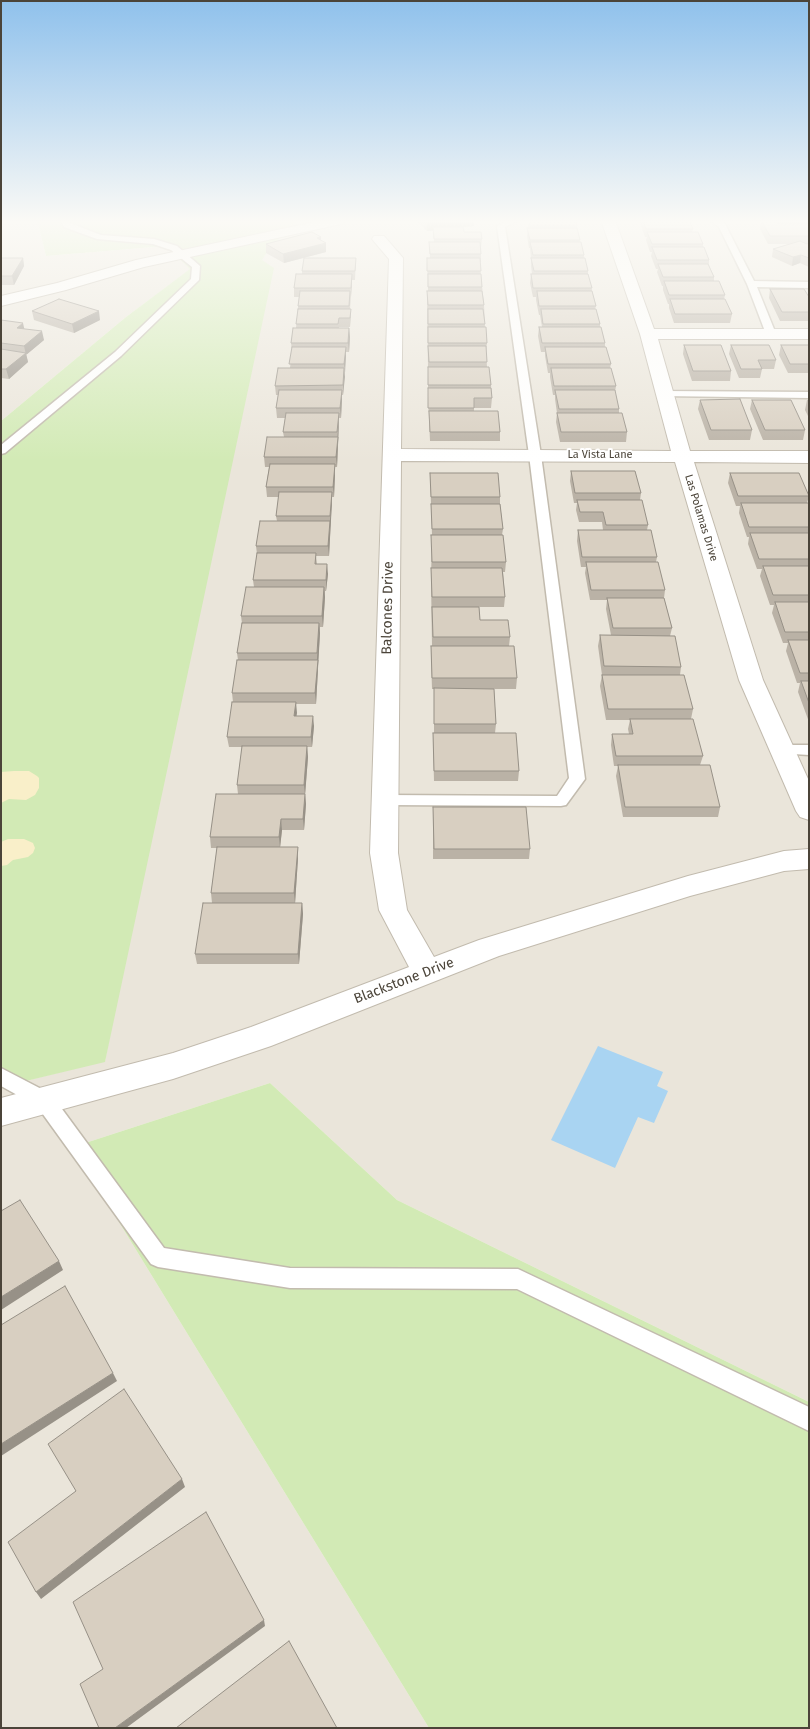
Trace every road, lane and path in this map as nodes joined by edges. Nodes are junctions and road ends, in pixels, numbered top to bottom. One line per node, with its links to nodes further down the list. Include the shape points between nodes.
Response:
1 (173, 301): 11 (lane, via 118,354)
2 (395, 301): 12 (street, Balcones Drive)
3 (512, 301): 13 (lane)
4 (636, 301): 6 (street, Las Polamas Drive)
5 (758, 301): 7 (lane)
6 (648, 334): 7 (street); 9 (street, Las Polamas Drive)
7 (771, 334): 8 (street)
8 (809, 334)
9 (665, 394): 10 (lane); 14 (street, Las Polamas Drive)
10 (809, 395)
11 (1, 451)
12 (391, 455): 13 (street, La Vista Lane); 18 (street, Balcones Drive)
13 (535, 455): 14 (street, La Vista Lane); 18 (lane, via 577,780 561,801)
14 (682, 455): 15 (street, La Vista Lane); 16 (street, Las Polamas Drive, via 751,680)
15 (809, 456)
16 (782, 750): 17 (lane); 19 (street, Las Polamas Drive)
17 (809, 750)
18 (385, 800): 21 (street, Balcones Drive, via 384,853 393,910)
19 (809, 811)
20 (809, 859): 21 (street, Blackstone Drive, via 784,861 688,886 488,948)
21 (428, 973): 23 (street, Blackstone Drive, via 173,1066)
22 (1, 1076): 23 (lane)
23 (44, 1100): 24 (street, Blackstone Drive); 25 (lane, via 158,1257 290,1278 518,1279)
24 (1, 1112)
25 (809, 1419)

